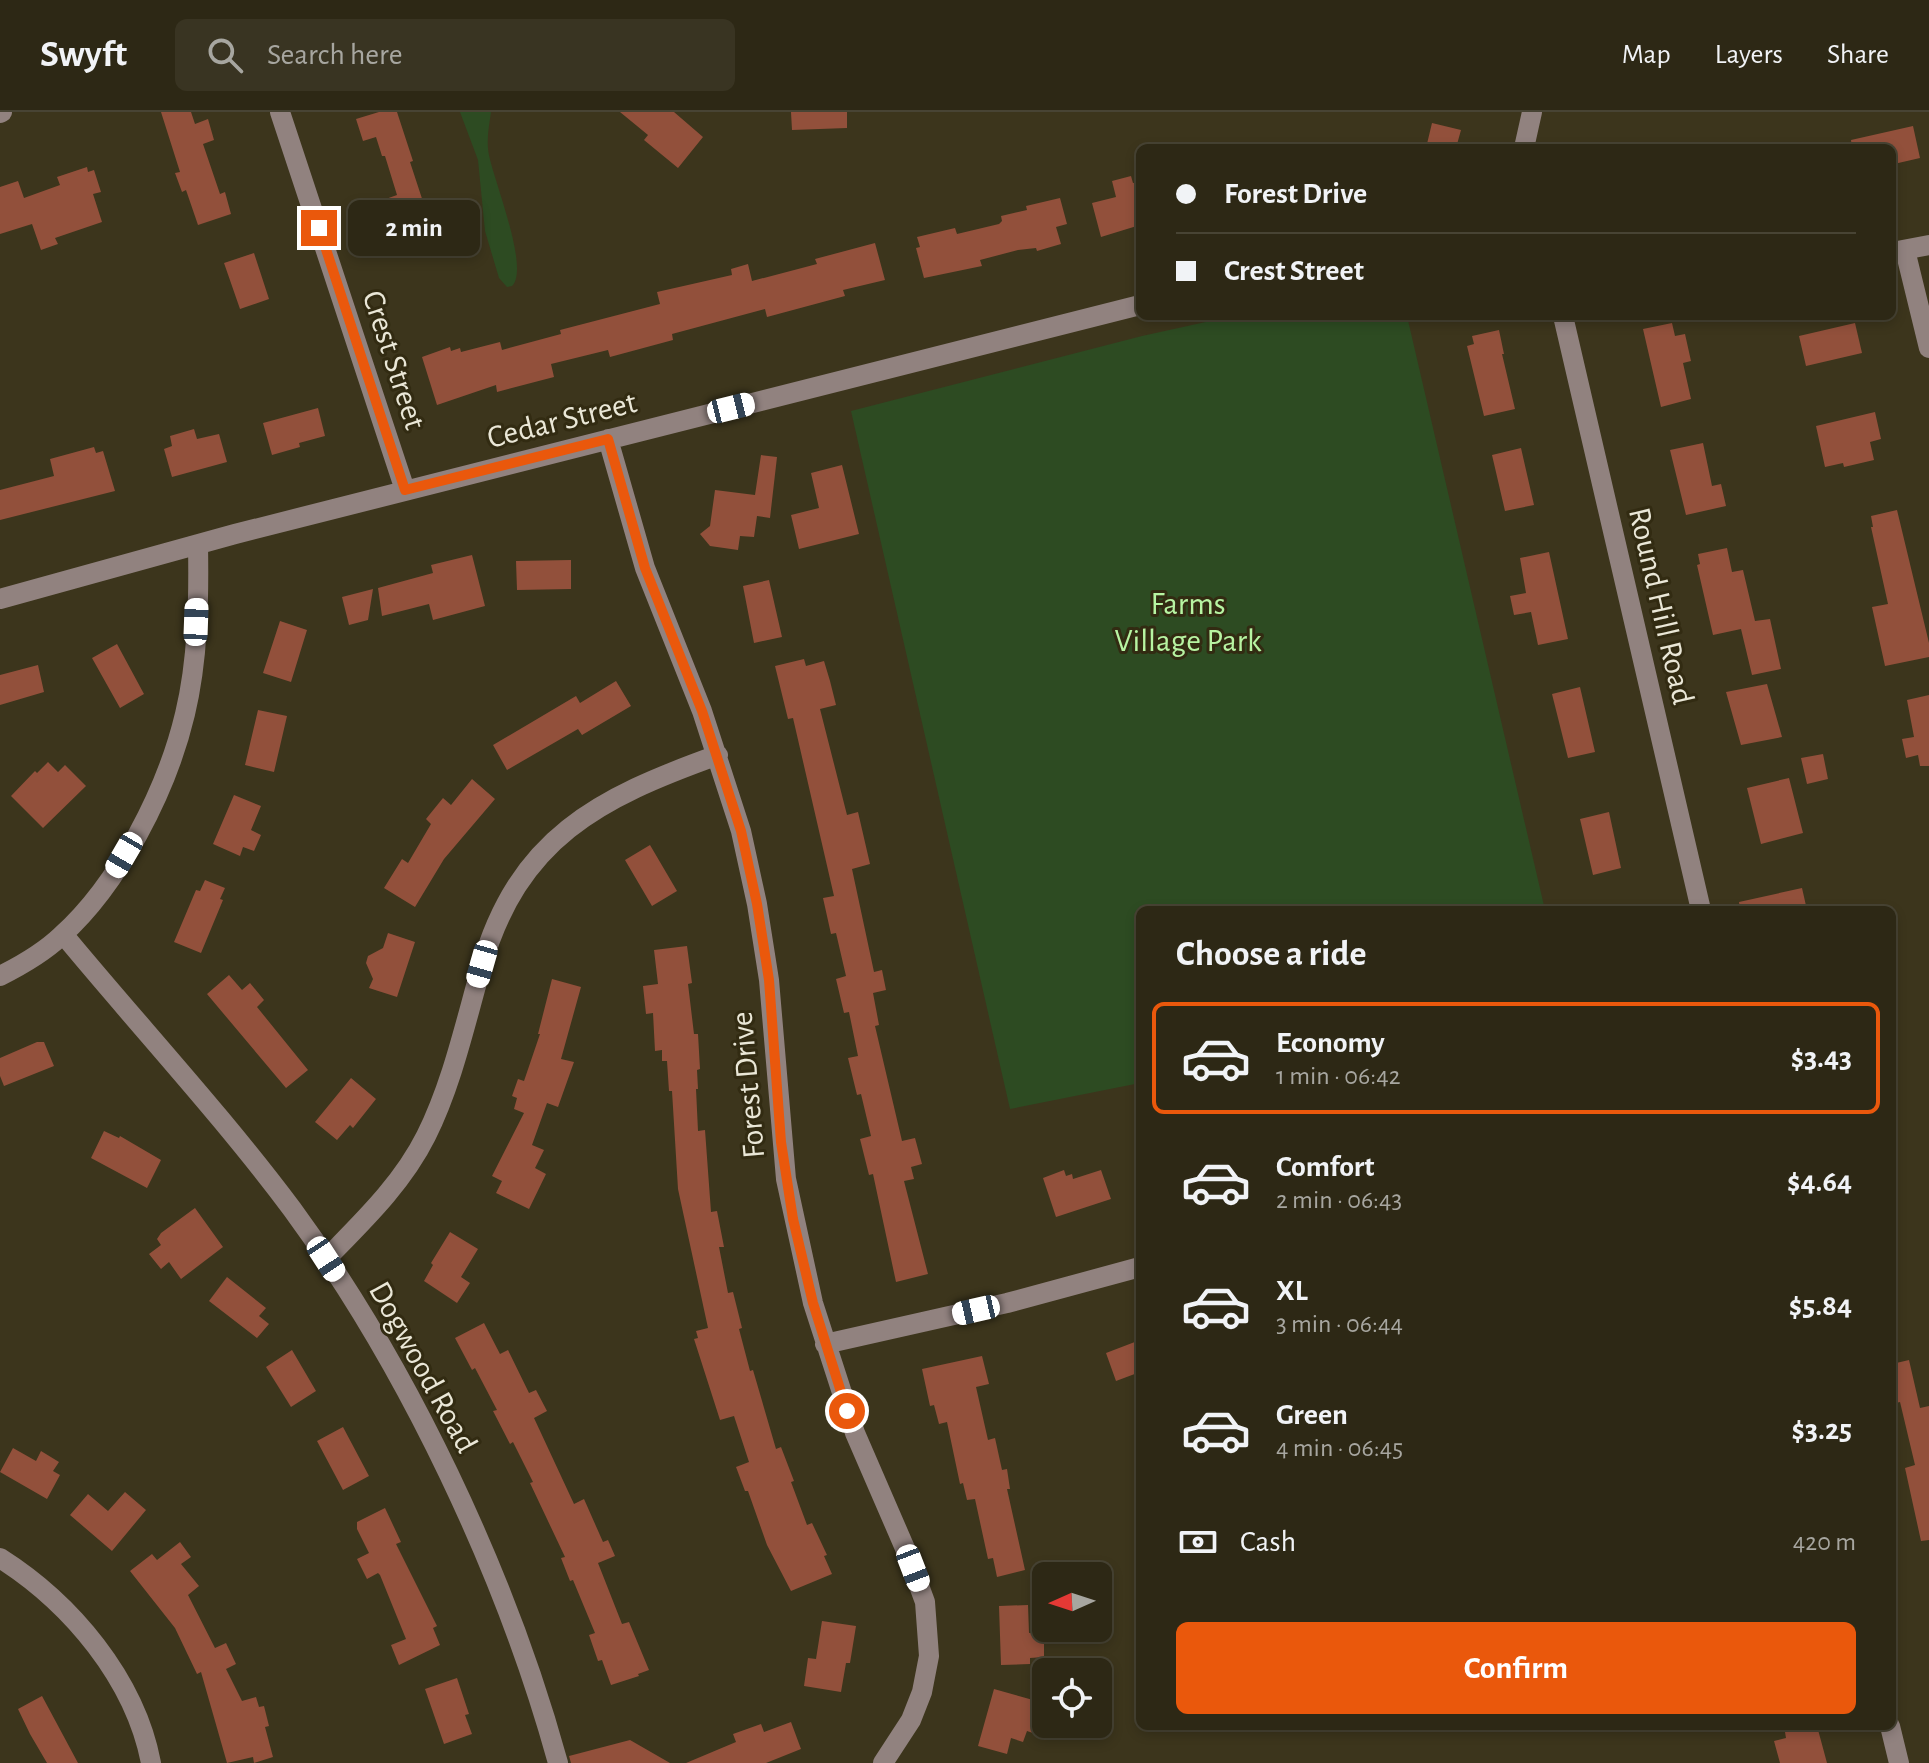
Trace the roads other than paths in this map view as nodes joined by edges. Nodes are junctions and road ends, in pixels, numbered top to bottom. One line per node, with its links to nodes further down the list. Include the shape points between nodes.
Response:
1 (280, 112): 10 (street, Crest Street)
2 (1532, 112): 3 (street)
3 (1525, 144)
4 (1929, 245): 5 (street)
5 (1898, 251): 8 (street)
6 (1136, 306): 9 (street, Cedar Street)
7 (1564, 320): 14 (street, Round Hill Road)
8 (1929, 348)
9 (608, 439): 10 (street, Cedar Street); 13 (street, Forest Drive, via 645,568)
10 (405, 490): 11 (street, Cedar Street)
11 (198, 544): 12 (street, Cedar Street); 15 (street, via 192,672 173,755 114,871)
12 (0, 599)
13 (718, 755): 17 (street, via 604,804 563,833 525,871 493,931 427,1134 401,1178); 19 (street, Forest Drive, via 757,904 786,1179)
14 (1700, 906)
15 (63, 934): 16 (street); 17 (street, Dogwood Road, via 249,1155)
16 (0, 976)
17 (326, 1259): 23 (street, Dogwood Road, via 387,1359 466,1514 517,1635)
18 (1136, 1268): 19 (street)
19 (825, 1344): 24 (street, Forest Drive, via 855,1433 919,1584 928,1621 922,1692)
20 (0, 1558): 22 (street, via 44,1590 113,1671 133,1705)
21 (1891, 1730): 25 (street)
22 (151, 1763)
23 (558, 1763)
24 (883, 1763)
25 (1899, 1763)

